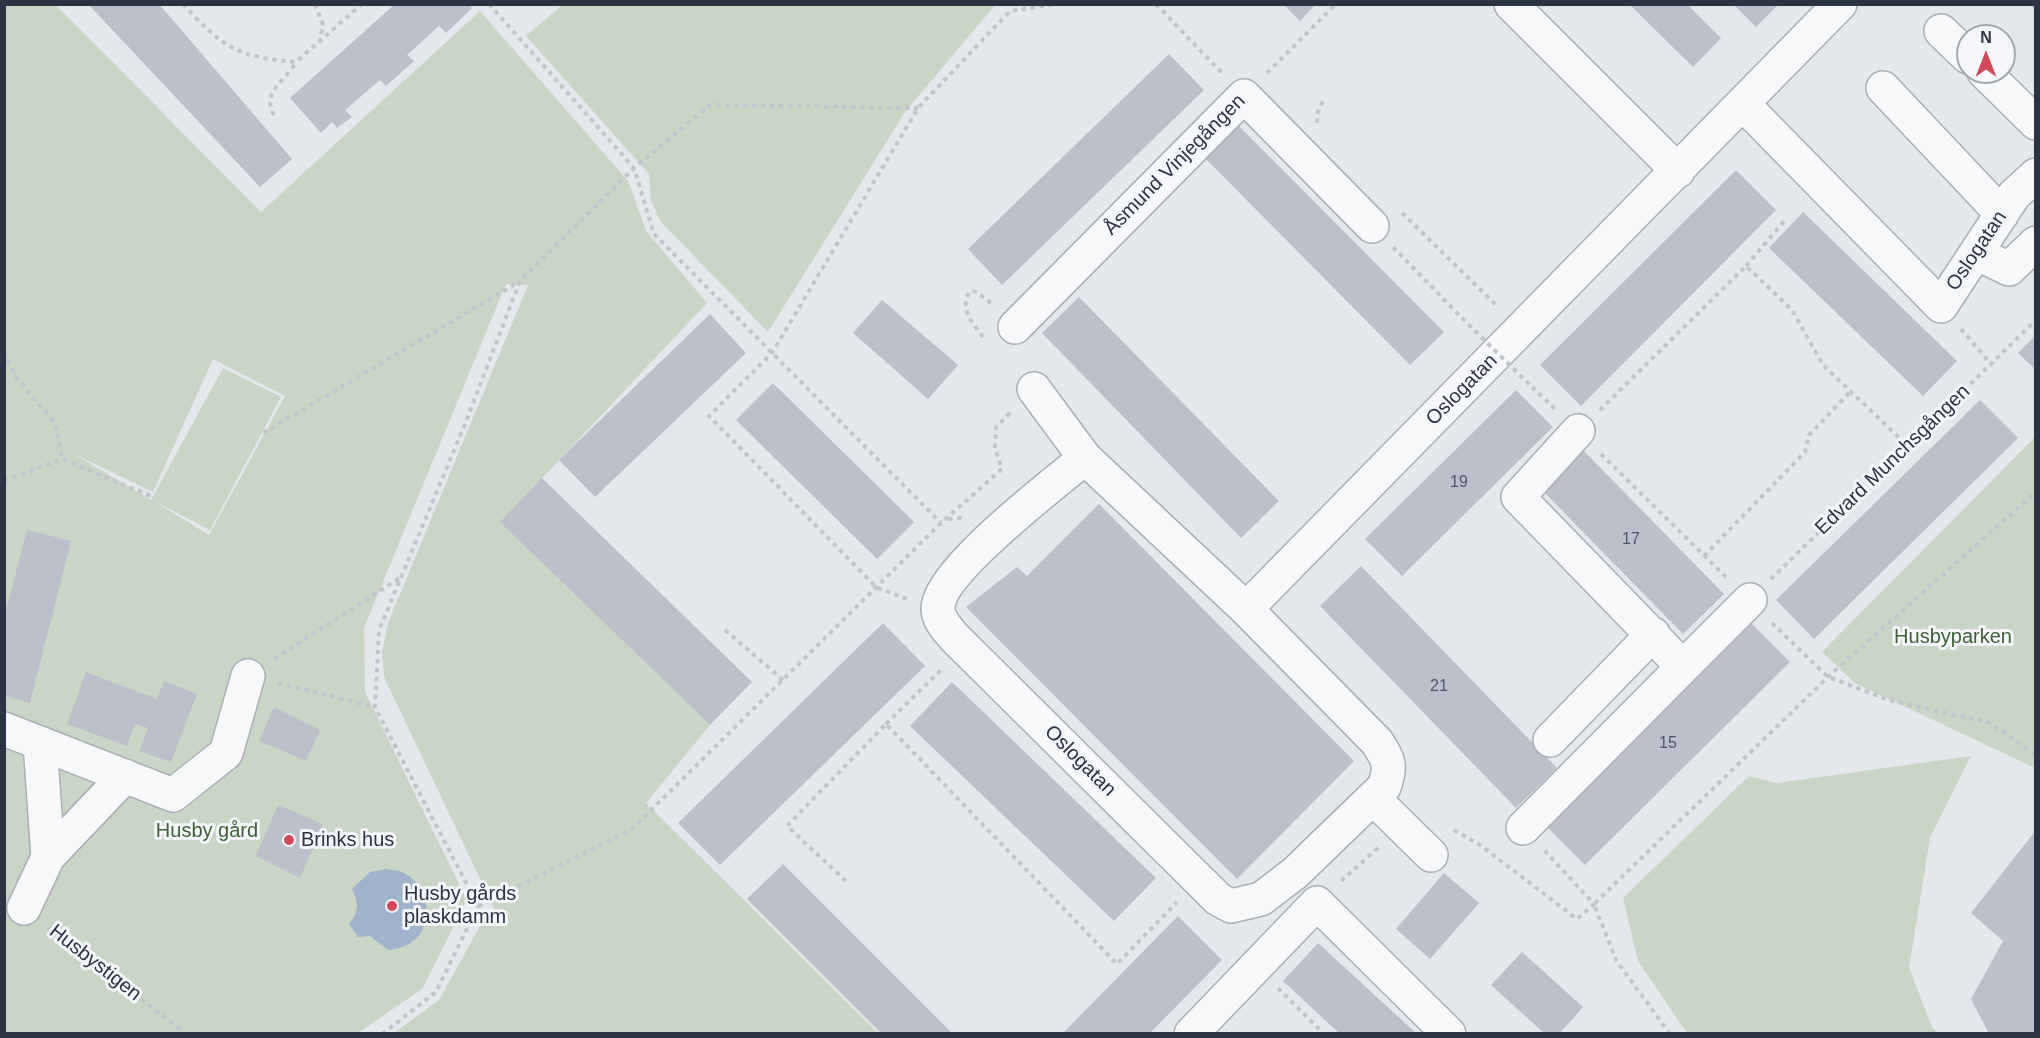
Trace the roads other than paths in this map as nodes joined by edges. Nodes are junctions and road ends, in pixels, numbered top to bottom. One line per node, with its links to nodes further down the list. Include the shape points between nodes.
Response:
1 (1511, 4): 9 (street)
2 (1840, 4): 7 (street, Oslogatan)
3 (1941, 31): 4 (street)
4 (1956, 45)
5 (1996, 84): 8 (street)
6 (1883, 88): 11 (street)
7 (1744, 105): 9 (street, Oslogatan); 14 (street, Oslogatan, via 1941,306)
8 (2036, 123)
9 (1678, 171): 20 (street, Oslogatan)
10 (2036, 176): 11 (street, Oslogatan, via 2014,195)
11 (2002, 214): 14 (street, Oslogatan)
12 (1384, 217): 15 (street, Åsmund Vinjegången, via 1244,96)
13 (2036, 243): 14 (street, via 2009,269)
14 (1976, 253)
15 (1015, 327)
16 (1034, 389): 18 (street)
17 (1578, 431): 21 (street, via 1518,497)
18 (1085, 458): 20 (street, Oslogatan); 28 (street, Oslogatan, via 986,542 949,582 938,610 945,626 1218,899 1231,906 1253,903 1295,873)
19 (1750, 600): 22 (street)
20 (1246, 609): 28 (street, Oslogatan, via 1377,742 1389,761 1389,773)
21 (1653, 634): 22 (street); 25 (street)
22 (1683, 667): 29 (street)
23 (248, 676): 27 (street, via 226,753 173,795)
24 (4, 729): 26 (street)
25 (1550, 740)
26 (40, 743): 27 (street); 31 (street)
27 (125, 776): 31 (street)
28 (1374, 798): 30 (street)
29 (1523, 828)
30 (1431, 855)
31 (48, 857): 32 (street)
32 (24, 908)
33 (1191, 1034): 34 (street, via 1317,903)
34 (1449, 1034)

